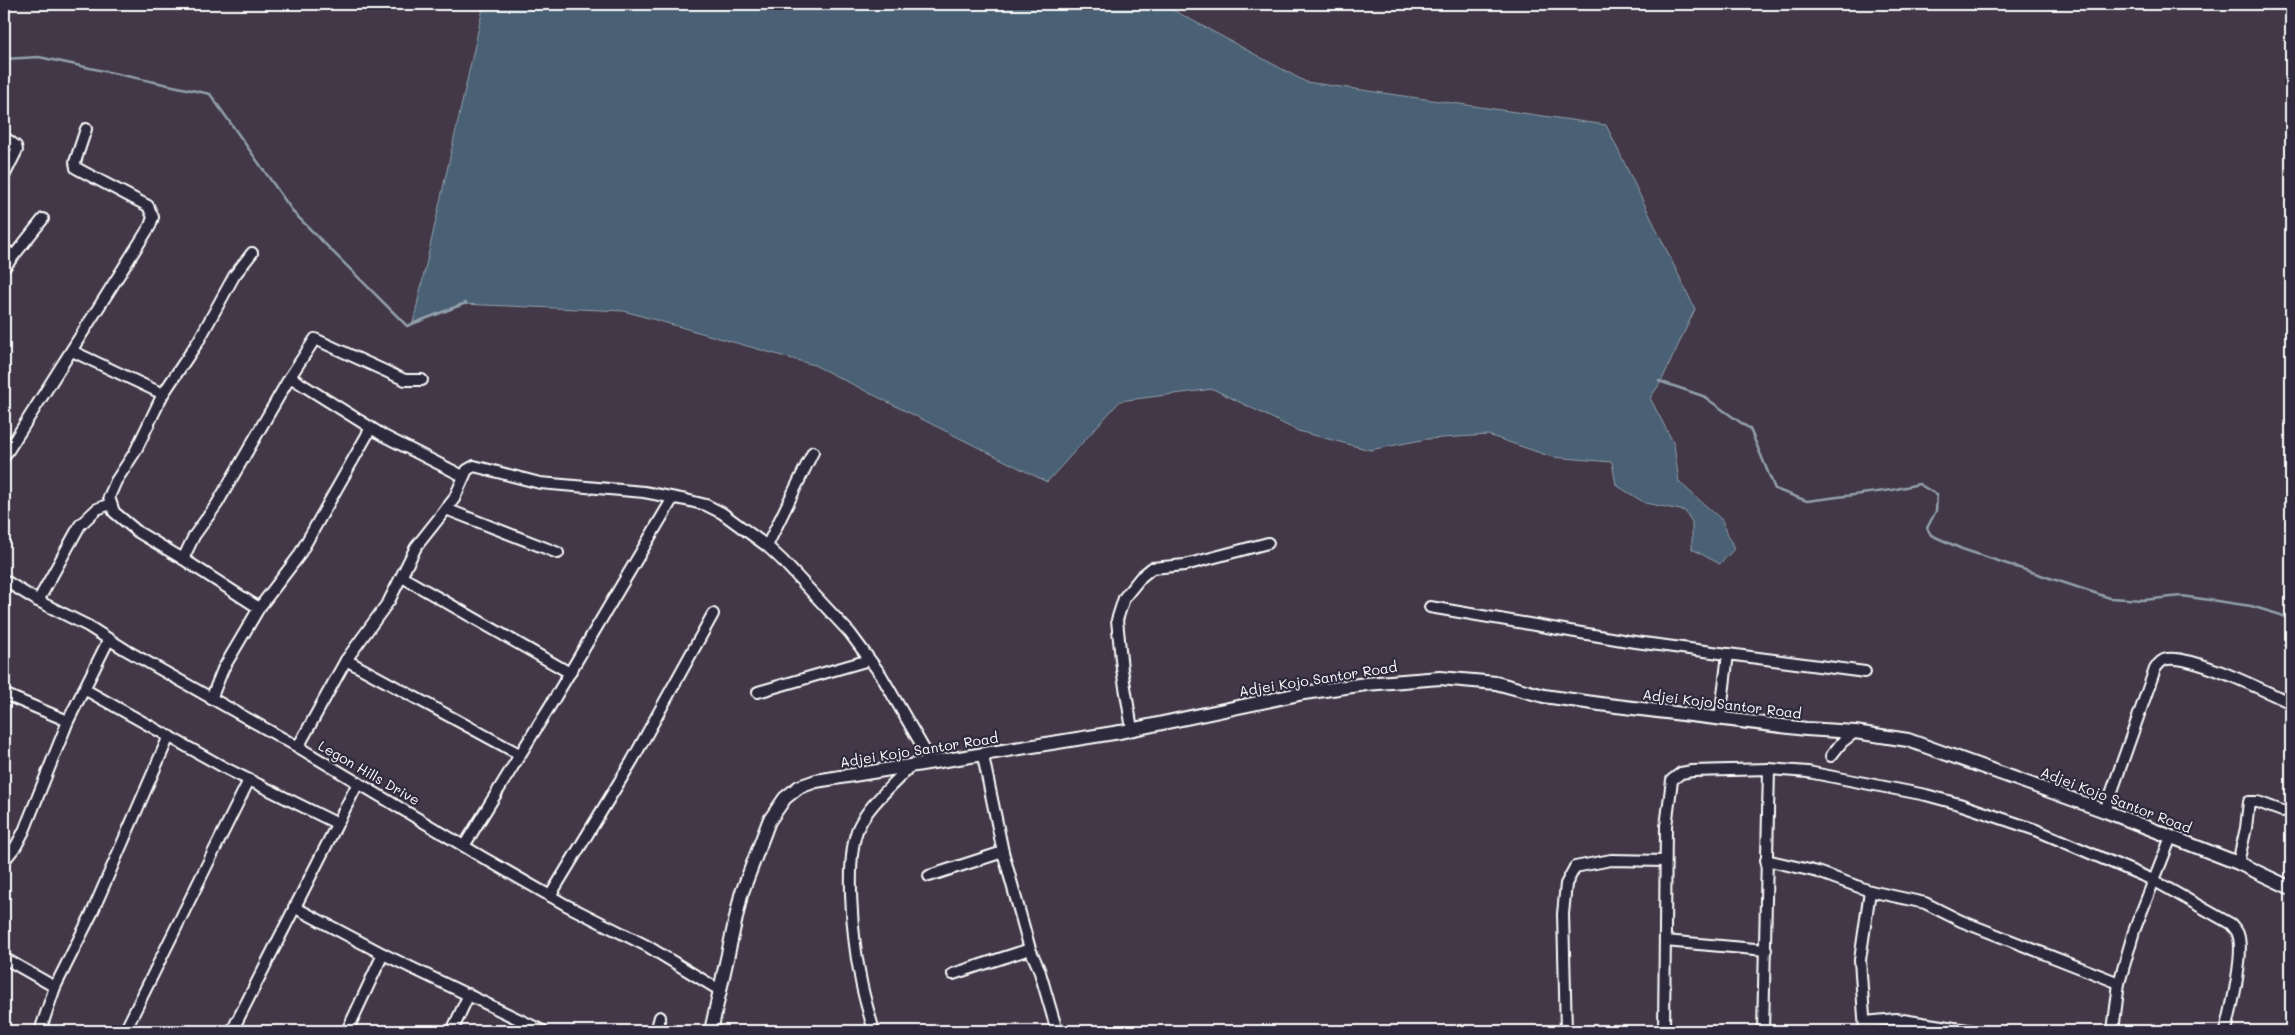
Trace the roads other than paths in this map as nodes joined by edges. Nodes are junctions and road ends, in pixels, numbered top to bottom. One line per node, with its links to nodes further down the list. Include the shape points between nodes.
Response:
1 (86, 130): 9 (street, via 76,168 148,206 153,217)
2 (4, 138): 3 (street, via 17,150)
3 (4, 176)
4 (43, 218): 7 (street)
5 (4, 248): 7 (street)
6 (252, 253): 12 (street, via 234,276 199,340)
7 (12, 256): 8 (street)
8 (4, 268)
9 (72, 351): 12 (street); 15 (street)
10 (290, 377): 11 (street, via 315,338 405,380); 13 (street); 23 (street)
11 (422, 380)
12 (163, 394): 18 (street, via 135,452 111,490)
13 (371, 428): 16 (street); 28 (street, via 298,557)
14 (813, 452): 21 (street)
15 (4, 457)
16 (463, 476): 17 (street, via 474,466 540,483 644,492); 19 (street)
17 (673, 498): 21 (street, via 706,505 722,513); 35 (street)
18 (110, 504): 23 (street, via 131,527); 26 (street, via 97,509 80,525)
19 (446, 509): 22 (street); 24 (street, via 416,547)
20 (1268, 543): 43 (street, via 1185,566 1152,568 1124,598 1117,620)
21 (767, 546): 33 (street, via 850,633)
22 (558, 553)
23 (182, 559): 28 (street)
24 (402, 577): 32 (street, via 389,601); 35 (street)
25 (4, 580): 26 (street, Legon Hills Drive)
26 (38, 601): 30 (street, Legon Hills Drive)
27 (1430, 606): 31 (street, via 1628,641)
28 (260, 608): 39 (street, via 223,669)
29 (713, 614): 69 (street, via 632,761)
30 (109, 639): 36 (street); 39 (street, Legon Hills Drive)
31 (1728, 654): 34 (street); 41 (street)
32 (346, 660): 46 (street); 47 (street)
33 (869, 660): 37 (street); 50 (street, via 898,702)
34 (1865, 672)
35 (570, 673): 47 (street)
36 (84, 689): 42 (street); 45 (street)
37 (758, 692)
38 (4, 694): 42 (street)
39 (211, 699): 46 (street, Legon Hills Drive)
40 (2291, 703): 55 (street, via 2193,662 2167,659 2160,662)
41 (1720, 719): 43 (street, Adjei Kojo Santor Road, via 1544,696 1496,683 1440,678 1304,693); 44 (street, Adjei Kojo Santor Road)
42 (68, 721): 62 (street, via 24,831)
43 (1132, 728): 48 (street, Adjei Kojo Santor Road)
44 (1855, 732): 49 (street); 55 (street, Adjei Kojo Santor Road, via 1921,744)
45 (168, 736): 53 (street); 78 (street, via 92,913)
46 (298, 747): 54 (street, Legon Hills Drive)
47 (519, 754): 59 (street)
48 (983, 756): 50 (street, Adjei Kojo Santor Road); 60 (street)
49 (1831, 756)
50 (932, 763): 51 (street, Adjei Kojo Santor Road)
51 (908, 768): 79 (street, Adjei Kojo Santor Road, via 816,780 799,787 786,798 769,821 741,895); 92 (street, via 867,813 854,838 851,854 858,967)
52 (1769, 769): 61 (street); 63 (street, via 1692,770 1672,780); 66 (street, via 1825,775 1959,804 2036,830)
53 (249, 780): 57 (street); 85 (street)
54 (358, 783): 57 (street); 59 (street, Legon Hills Drive)
55 (2105, 811): 58 (street, Adjei Kojo Santor Road)
56 (2282, 811): 64 (street, via 2249,802)
57 (336, 823): 70 (street)
58 (2171, 837): 64 (street, Adjei Kojo Santor Road); 66 (street)
59 (464, 846): 69 (street, Legon Hills Drive)
60 (1003, 852): 65 (street); 72 (street)
61 (1766, 860): 68 (street, via 1818,872); 73 (street)
62 (4, 861)
63 (1665, 861): 71 (street); 93 (street, via 1611,860 1574,867 1566,884 1563,914)
64 (2238, 863): 67 (street, Adjei Kojo Santor Road)
65 (929, 876)
66 (2153, 880): 77 (street); 98 (street, via 2231,924 2238,933 2236,982)
67 (2291, 888)
68 (1870, 891): 77 (street, via 1925,903 1961,921); 82 (street, via 1860,960)
69 (550, 896): 79 (street, Legon Hills Drive, via 646,946)
70 (294, 907): 74 (street); 86 (street)
71 (1665, 941): 73 (street); 94 (street)
72 (1030, 949): 76 (street); 83 (street, via 1039,969)
73 (1766, 950): 95 (street)
74 (383, 954): 80 (street); 87 (street)
75 (4, 958): 78 (street)
76 (953, 974)
77 (2119, 983): 97 (street)
78 (56, 987): 84 (street)
79 (721, 991): 91 (street, Adjei Kojo Santor Road)
80 (468, 994): 88 (street); 89 (street)
81 (660, 1017): 90 (street)
82 (1865, 1027): 96 (street, via 1896,1019)
83 (1055, 1030)
84 (40, 1031)
85 (126, 1031)
86 (232, 1031)
87 (347, 1031)
88 (452, 1031)
89 (543, 1031)
90 (656, 1031)
91 (711, 1031)
92 (874, 1031)
93 (1566, 1031)
94 (1664, 1031)
95 (1763, 1031)
96 (1974, 1031)
97 (2113, 1031)
98 (2226, 1031)

